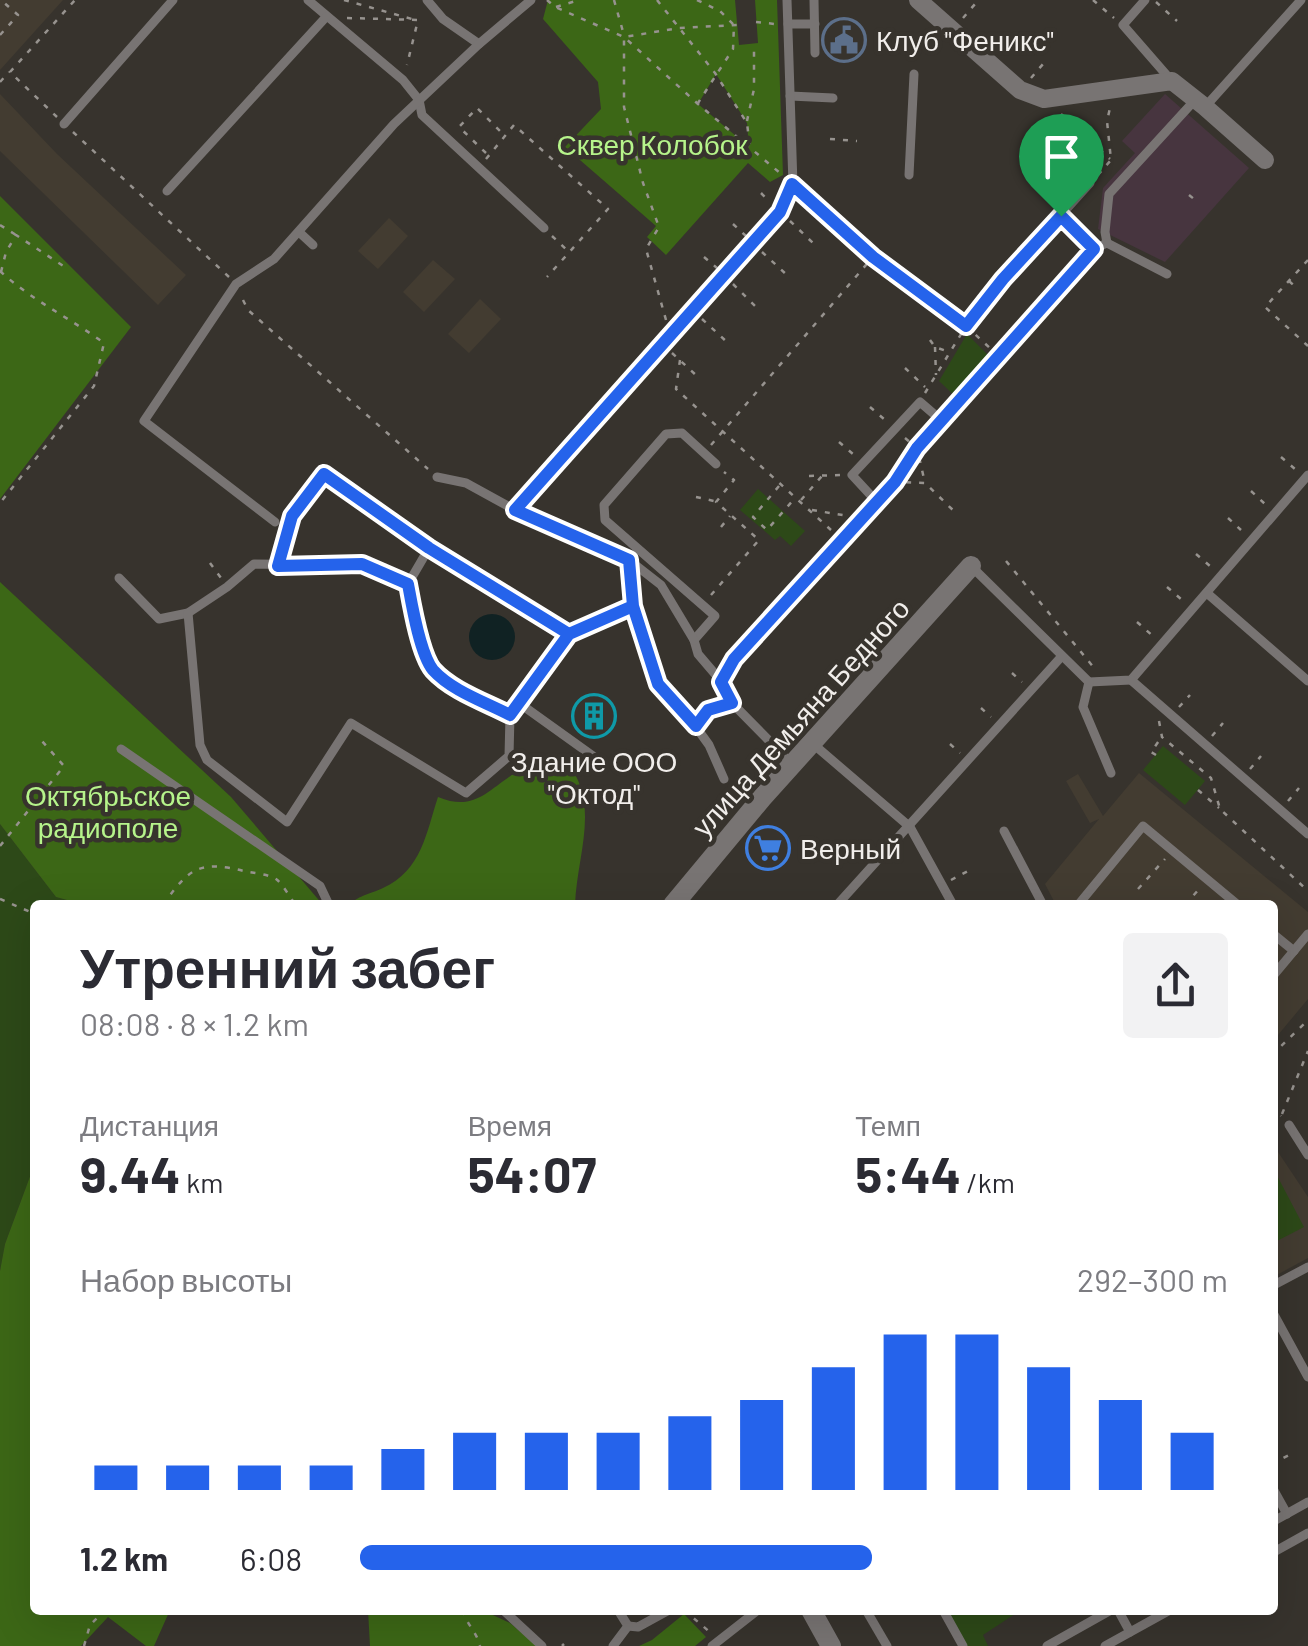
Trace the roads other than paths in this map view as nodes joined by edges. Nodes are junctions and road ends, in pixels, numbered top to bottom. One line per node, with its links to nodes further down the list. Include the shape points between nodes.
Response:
1 (174, 0): 21 (lane)
2 (308, 0): 10 (lane)
3 (427, 0): 13 (lane)
4 (531, 0): 13 (lane)
5 (787, 0): 11 (lane)
6 (814, 0): 12 (lane)
7 (918, 0): 16 (street, via 1020,90 1044,99)
8 (1145, 0): 16 (lane, via 1123,25)
9 (1301, 0): 20 (lane)
10 (326, 17): 19 (lane); 25 (lane)
11 (788, 24): 12 (lane); 17 (lane)
12 (814, 24): 14 (lane)
13 (478, 44): 19 (lane)
14 (815, 53)
15 (914, 74): 23 (lane)
16 (1172, 81): 20 (street)
17 (790, 96): 18 (lane); 37 (lane, via 792,184 780,212)
18 (833, 98)
19 (419, 100): 27 (lane, via 422,115); 28 (lane)
20 (1201, 103): 22 (street); 29 (lane, via 1109,194)
21 (64, 124)
22 (1265, 160)
23 (908, 175)
24 (1090, 184): 26 (lane)
25 (168, 191)
26 (1061, 216): 31 (lane); 33 (lane)
27 (544, 228)
28 (298, 232): 30 (lane); 38 (lane, via 274,259 236,284 144,421)
29 (1107, 244): 31 (lane); 32 (lane)
30 (313, 245)
31 (1094, 249): 52 (lane, via 942,421 920,402 852,475 876,501 734,659)
32 (1167, 274)
33 (1003, 279)
34 (716, 464): 49 (lane, via 682,433 666,434 604,504 606,520 715,616)
35 (437, 477): 37 (lane)
36 (1307, 477): 45 (lane)
37 (515, 510): 40 (lane)
38 (275, 522)
39 (429, 548): 41 (lane, via 324,474 292,516); 44 (lane); 48 (lane)
40 (629, 560): 46 (lane); 49 (lane, via 661,585)
41 (278, 566): 44 (lane, via 362,564); 47 (lane, via 254,564)
42 (971, 566): 50 (lane); 59 (street, улица Демьяна Бедного)
43 (120, 578): 47 (lane, via 159,619)
44 (408, 584): 57 (lane, via 432,668)
45 (1208, 594): 51 (lane); 54 (lane)
46 (633, 606): 48 (lane); 58 (lane, via 658,684)
47 (188, 613): 57 (lane, via 206,760 287,822 351,722 466,793 509,756)
48 (569, 634): 55 (lane)
49 (694, 640): 52 (lane)
50 (1062, 656): 53 (lane); 65 (lane)
51 (1131, 680): 53 (lane); 67 (lane)
52 (721, 682): 56 (lane)
53 (1089, 682): 63 (lane, via 1083,707)
54 (1308, 682)
55 (520, 703): 57 (lane); 61 (lane)
56 (732, 703): 58 (lane, via 708,710); 62 (lane)
57 (510, 715)
58 (696, 726): 64 (lane)
59 (812, 743): 62 (street, улица Демьяна Бедного); 65 (lane)
60 (120, 749): 68 (lane, via 320,886)
61 (604, 764)
62 (792, 764): 69 (street, улица Демьяна Бедного)
63 (1111, 773)
64 (724, 778)
65 (910, 827): 70 (lane); 71 (lane)
66 (1004, 832): 72 (lane)
67 (1308, 834)
68 (327, 900)
69 (677, 900)
70 (843, 900)
71 (950, 900)
72 (1039, 900)
73 (1082, 900): 74 (lane, via 1143,826)
74 (1232, 900)
75 (1308, 934): 77 (lane)
76 (1278, 939): 77 (lane)
77 (1294, 951): 78 (lane)
78 (1278, 970)
79 (1285, 1121): 80 (lane)
80 (1308, 1155)
81 (1308, 1267): 82 (lane)
82 (1278, 1283)
83 (1278, 1322): 84 (lane)
84 (1308, 1377)
85 (1278, 1498): 87 (lane)
86 (1308, 1502): 87 (lane)
87 (1287, 1514): 88 (lane)
88 (1278, 1519)
89 (1308, 1533): 90 (lane)
90 (1278, 1549)
91 (508, 1615): 103 (lane)
92 (621, 1615): 101 (lane)
93 (659, 1615): 101 (lane)
94 (752, 1615): 105 (lane)
95 (814, 1615): 106 (street)
96 (869, 1615): 107 (lane)
97 (946, 1615): 108 (lane)
98 (1105, 1615): 109 (lane)
99 (1118, 1615): 102 (lane)
100 (1161, 1615): 102 (lane)
101 (628, 1626): 104 (lane)
102 (1130, 1632): 110 (lane)
103 (542, 1646)
104 (613, 1646)
105 (712, 1646)
106 (831, 1646)
107 (887, 1646)
108 (963, 1646)
109 (1047, 1646)
110 (1106, 1646)

